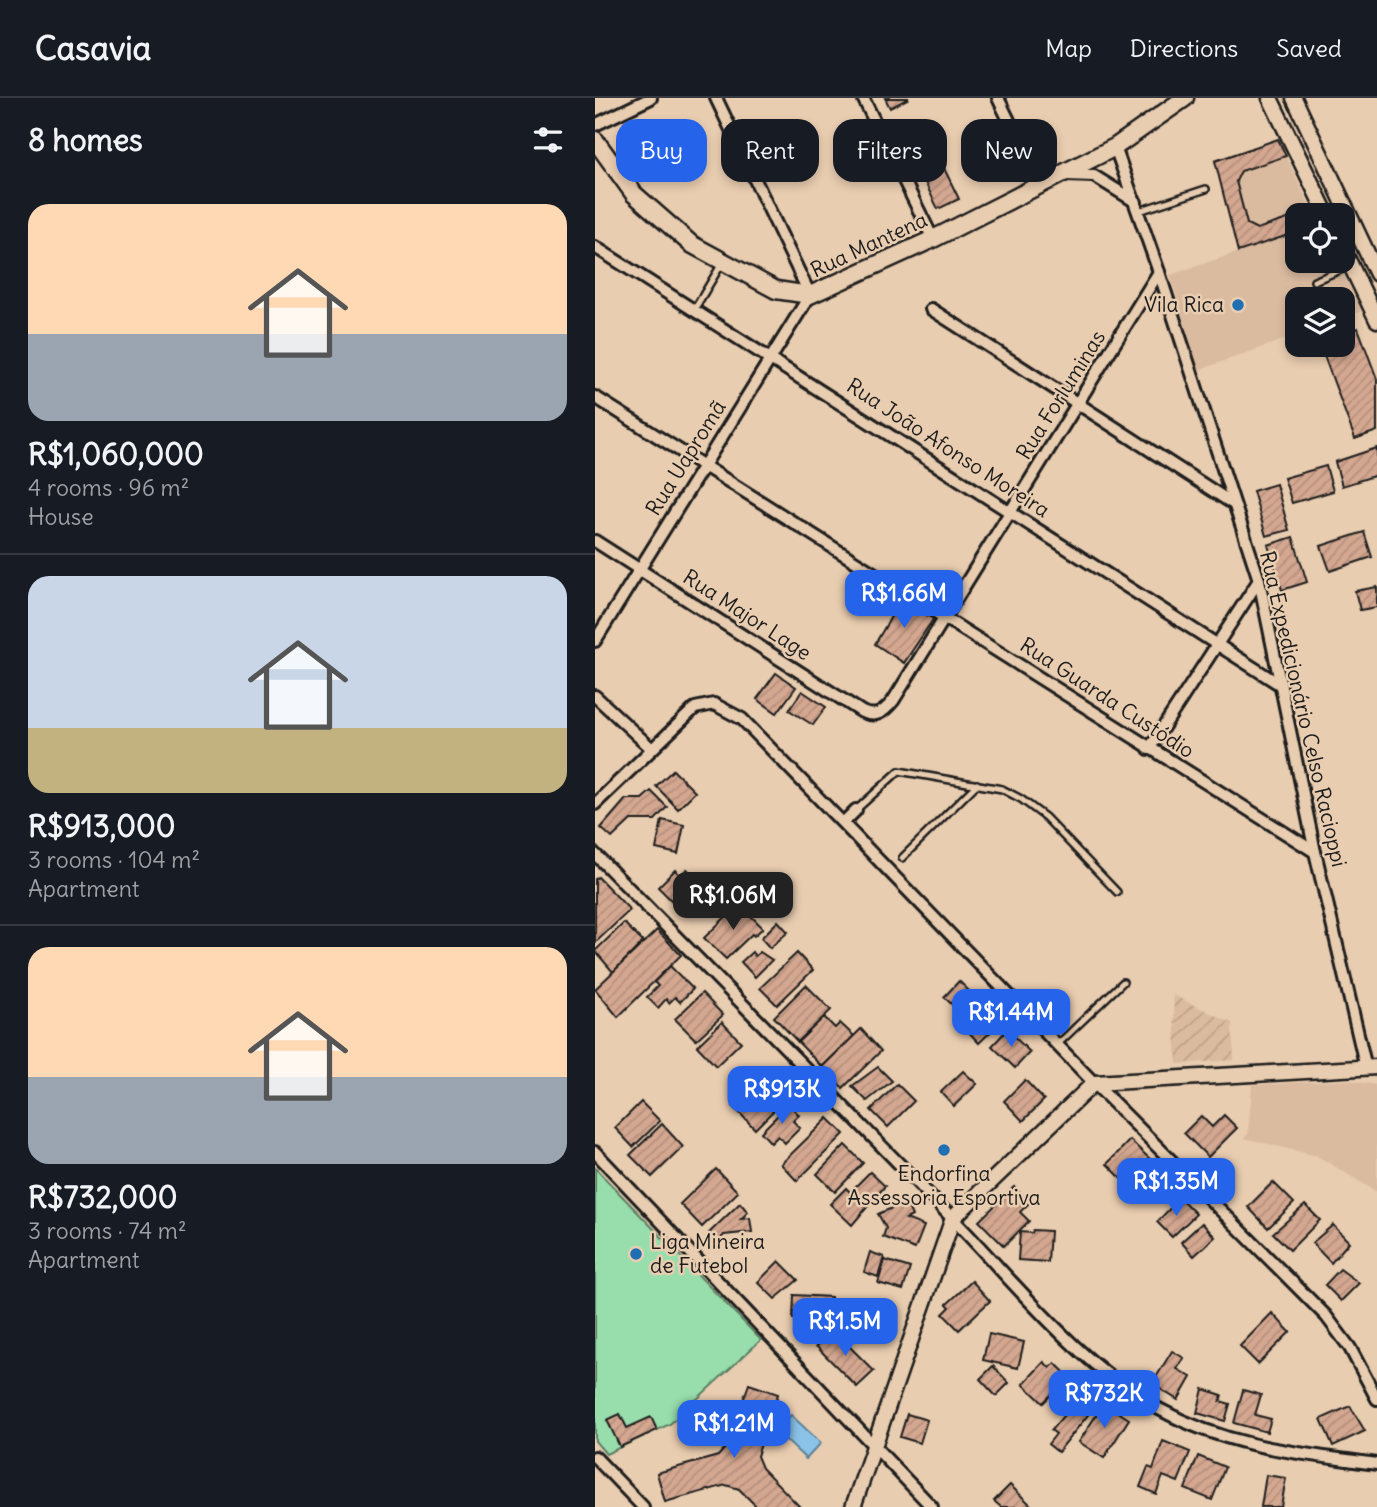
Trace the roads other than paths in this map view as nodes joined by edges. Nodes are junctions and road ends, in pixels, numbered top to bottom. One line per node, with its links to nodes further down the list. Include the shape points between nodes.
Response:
1 (651, 98): 9 (street)
2 (716, 98): 26 (street)
3 (863, 98): 18 (street)
4 (997, 98): 8 (street)
5 (1185, 98): 11 (main road, Rua Mantena)
6 (1270, 98): 16 (street)
7 (1294, 98): 24 (street)
8 (1010, 119)
9 (595, 125)
10 (595, 140): 20 (main road, Rua Mantena, via 634,194 691,244)
11 (1115, 147): 12 (main road, Rua Mantena); 17 (street, Rua Expedicionário Celso Racioppi)
12 (1057, 175)
13 (1057, 178): 17 (street, via 1078,173 1094,176)
14 (1043, 182): 18 (main road, Rua Mantena)
15 (1206, 189): 17 (lane)
16 (1321, 203)
17 (1138, 207): 21 (street, Rua Expedicionário Celso Racioppi)
18 (933, 239): 26 (main road, Rua Mantena)
19 (595, 247): 28 (street, Rua João Afonso Moreira)
20 (723, 262): 26 (main road, Rua Mantena, via 784,294); 28 (lane)
21 (1159, 272): 32 (street, Rua Forluminas); 34 (street, Rua Expedicionário Celso Racioppi)
22 (1332, 273): 25 (lane)
23 (1355, 273): 29 (street)
24 (1377, 274)
25 (1314, 281)
26 (810, 295): 30 (street, Rua Uapromã)
27 (931, 309): 32 (street)
28 (694, 310): 30 (street, Rua João Afonso Moreira)
29 (1377, 320)
30 (771, 358): 33 (street, Rua Uapromã); 35 (street, Rua João Afonso Moreira)
31 (595, 397): 33 (street, Rua Guarda Custódio)
32 (1078, 405): 34 (street); 35 (street, Rua Forluminas)
33 (704, 466): 37 (street, Rua Uapromã); 39 (street, Rua Guarda Custódio)
34 (1232, 503): 38 (street, Rua Expedicionário Celso Racioppi)
35 (1011, 511): 39 (street, Rua Forluminas); 41 (street, Rua João Afonso Moreira)
36 (595, 541): 37 (street, Rua Major Lage)
37 (640, 569): 40 (street, Rua Uapromã); 44 (street, Rua Major Lage, via 862,712)
38 (1259, 580): 41 (street); 42 (street, Rua Expedicionário Celso Racioppi)
39 (943, 616): 44 (street, Rua Forluminas, via 893,701); 46 (street, Rua Guarda Custódio)
40 (595, 641)
41 (1218, 644): 42 (street, Rua João Afonso Moreira); 46 (street)
42 (1279, 684): 51 (street, Rua Expedicionário Celso Racioppi)
43 (595, 696): 45 (street)
44 (880, 714)
45 (652, 749): 48 (street); 50 (street, via 695,708 714,704 742,719)
46 (1149, 749): 51 (street, Rua Guarda Custódio)
47 (977, 784): 49 (lane, via 899,771); 53 (lane); 54 (lane, via 1002,789 1045,817)
48 (595, 804)
49 (856, 810): 50 (street)
50 (844, 822): 56 (street)
51 (1315, 852): 57 (street, Rua Expedicionário Celso Racioppi)
52 (595, 854): 60 (street)
53 (902, 858)
54 (1117, 892)
55 (1123, 982): 56 (lane)
56 (1057, 1045): 58 (street)
57 (1372, 1069): 58 (street)
58 (1094, 1083): 60 (street); 61 (street, via 1326,1316 1350,1348)
59 (595, 1152): 62 (street)
60 (953, 1218): 62 (street); 64 (street, via 1078,1352 1157,1408 1243,1444)
61 (1377, 1399)
62 (874, 1446): 66 (street); 67 (street)
63 (595, 1457): 65 (street)
64 (1377, 1464)
65 (643, 1507)
66 (853, 1507)
67 (932, 1507)

